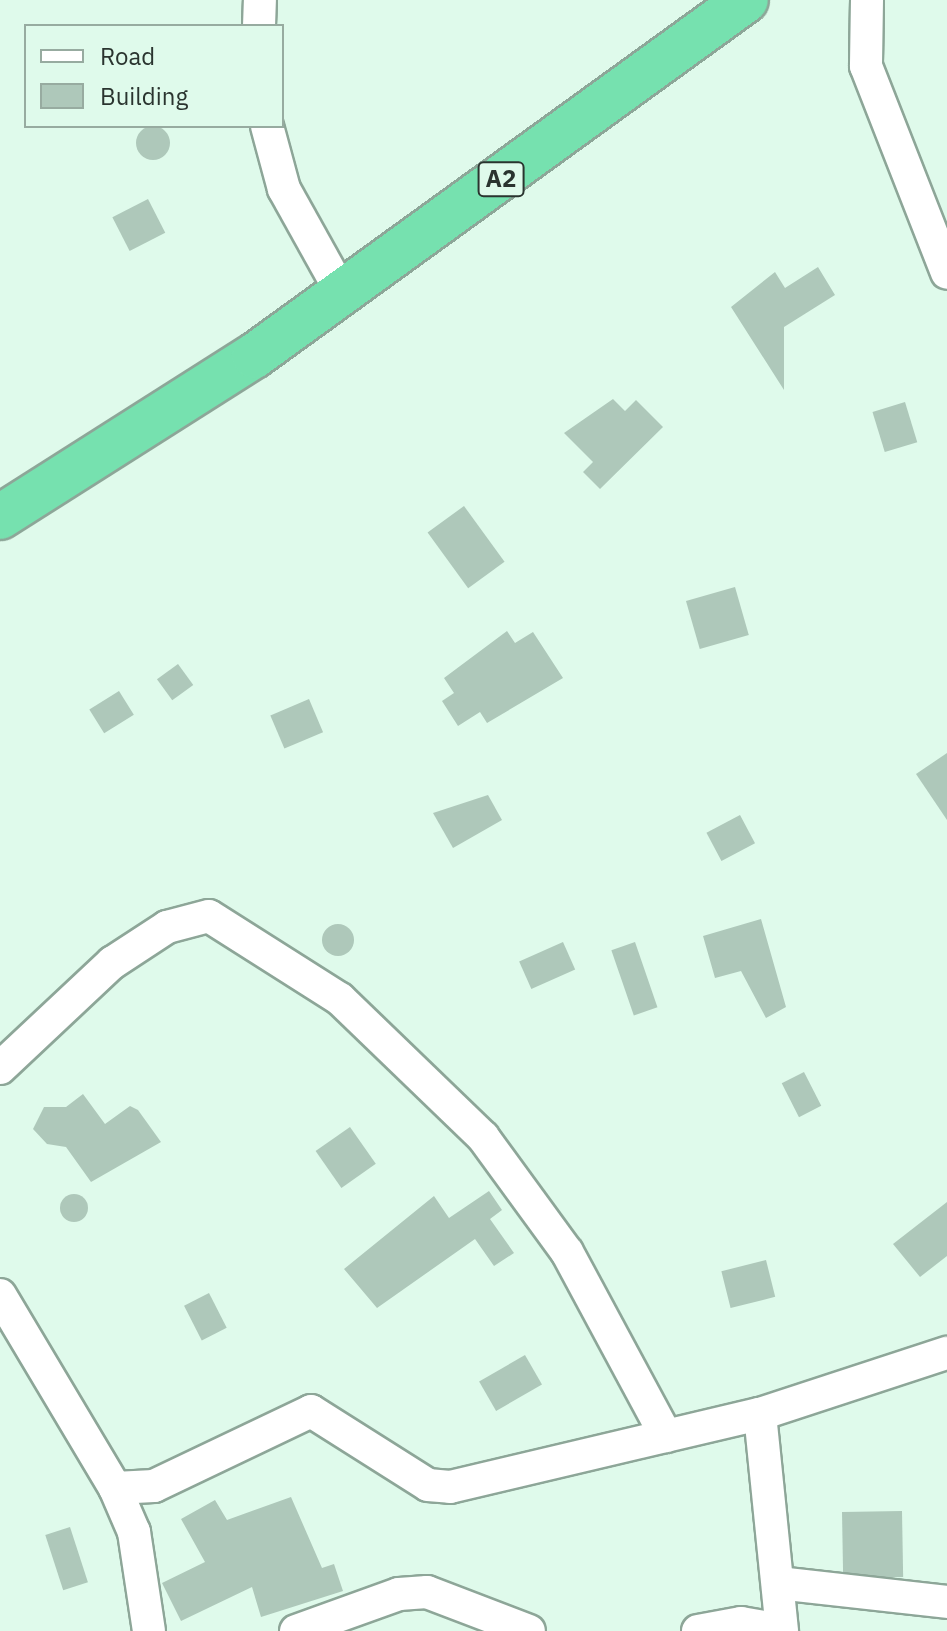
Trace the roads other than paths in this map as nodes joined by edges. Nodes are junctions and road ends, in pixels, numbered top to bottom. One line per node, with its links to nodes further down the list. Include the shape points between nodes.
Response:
1 (260, 0): 4 (street)
2 (746, 0): 7 (highway, A2)
3 (867, 0): 6 (street, via 866,66)
4 (259, 24)
5 (268, 128): 7 (street, via 284,189)
6 (947, 273)
7 (343, 295): 8 (highway, A2)
8 (254, 356): 9 (highway, A2); 10 (highway, A2, via 132,456)
9 (0, 517)
10 (0, 544)
11 (0, 1068): 15 (street, via 112,963 167,927 209,916 340,999 483,1137 567,1252)
12 (0, 1295): 16 (street)
13 (947, 1353): 14 (street)
14 (760, 1414): 15 (street); 17 (street)
15 (666, 1436): 16 (street, via 440,1488 311,1411 154,1486)
16 (115, 1488): 20 (street, via 134,1532)
17 (778, 1583): 18 (street); 19 (street)
18 (947, 1602)
19 (782, 1630): 23 (street, via 741,1623)
20 (149, 1631)
21 (296, 1631): 22 (street, via 418,1592)
22 (529, 1631)
23 (698, 1631)

